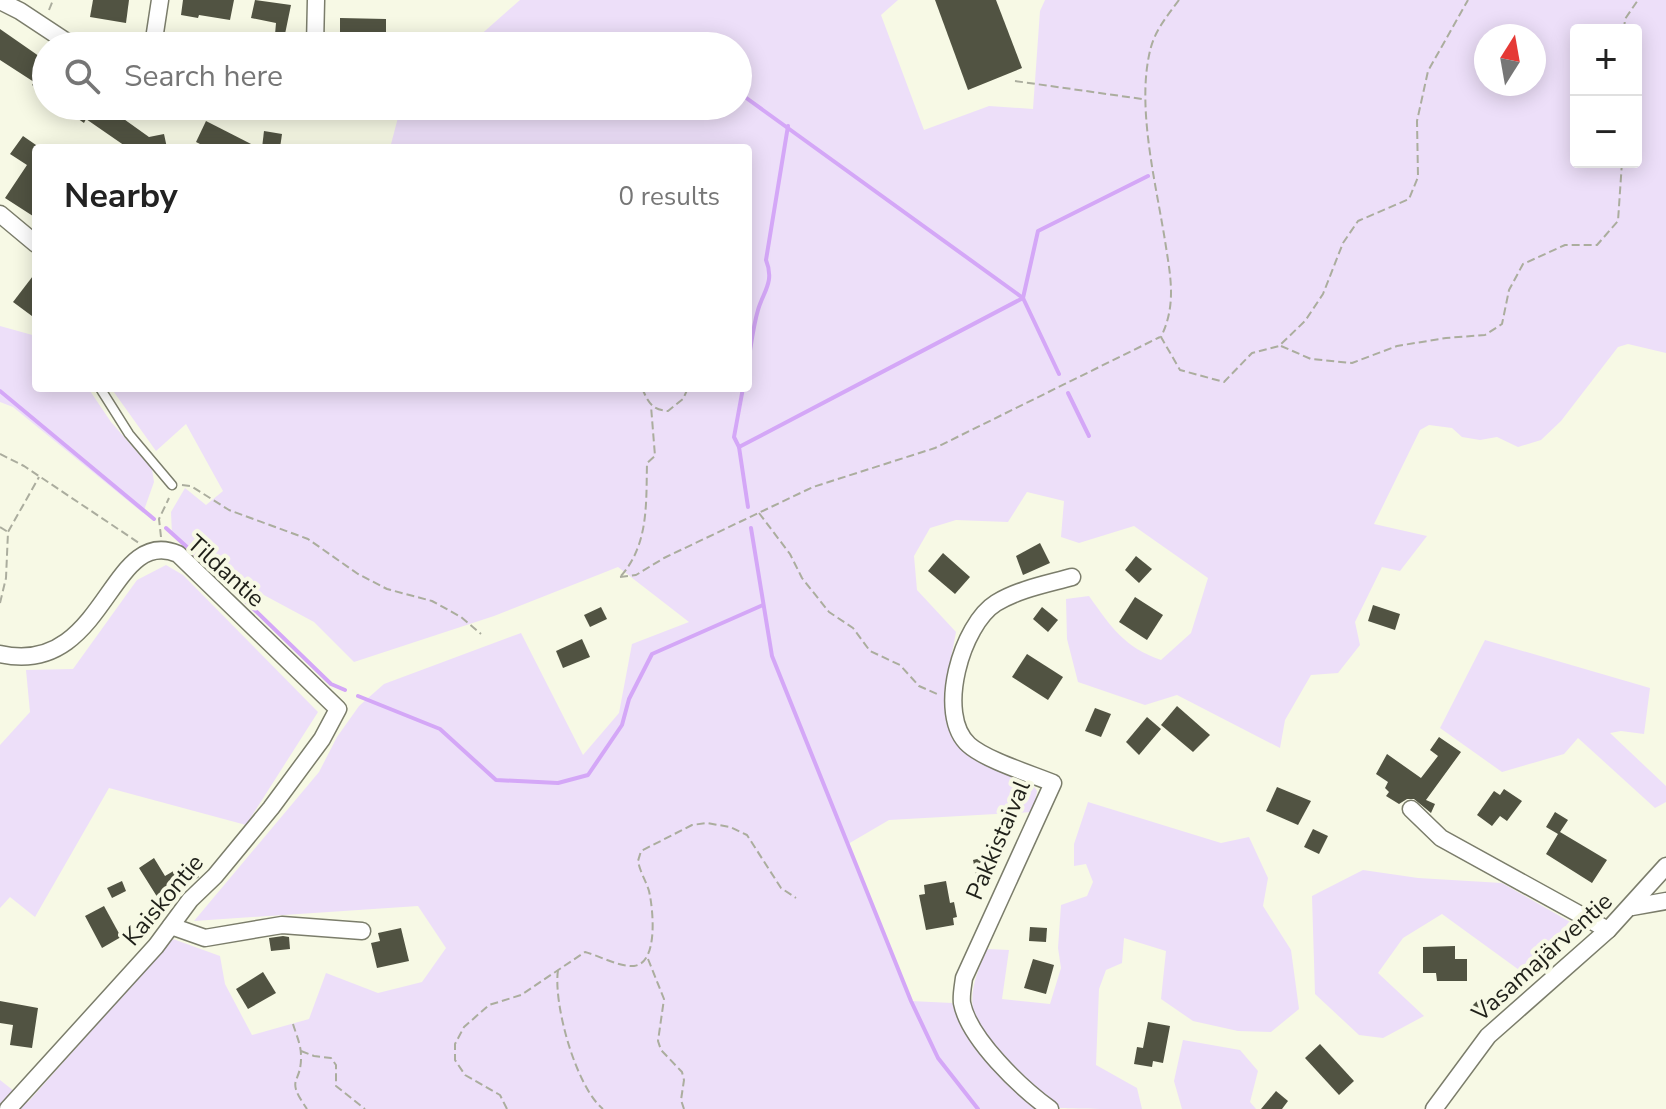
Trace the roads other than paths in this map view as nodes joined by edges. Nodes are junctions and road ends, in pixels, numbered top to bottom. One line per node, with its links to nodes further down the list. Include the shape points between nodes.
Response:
1 (160, 0): 5 (street)
2 (316, 0): 6 (street)
3 (0, 1): 4 (street)
4 (52, 32)
5 (155, 32)
6 (315, 32)
7 (0, 214): 8 (street)
8 (32, 241)
9 (103, 392): 10 (lane)
10 (172, 485)
11 (1072, 577): 22 (street, Pakkistaival, via 1016,593 975,622 963,648 954,717 969,745 1053,783 964,978 961,1001 969,1023 992,1053)
12 (0, 654): 13 (street, Tildantie, via 20,658 61,646 79,633 126,567 156,550 178,554)
13 (338, 709): 18 (street, Kaiskontie, via 271,808)
14 (1411, 809): 19 (street, via 1441,838)
15 (1666, 866): 17 (street)
16 (1666, 901): 17 (street, Vasamajärventie)
17 (1632, 907): 19 (street, Vasamajärventie)
18 (171, 926): 20 (street, via 205,938 282,925); 21 (street, Kaiskontie)
19 (1608, 930): 23 (street, Vasamajärventie, via 1488,1036)
20 (362, 931)
21 (8, 1109)
22 (1050, 1109)
23 (1434, 1109)

